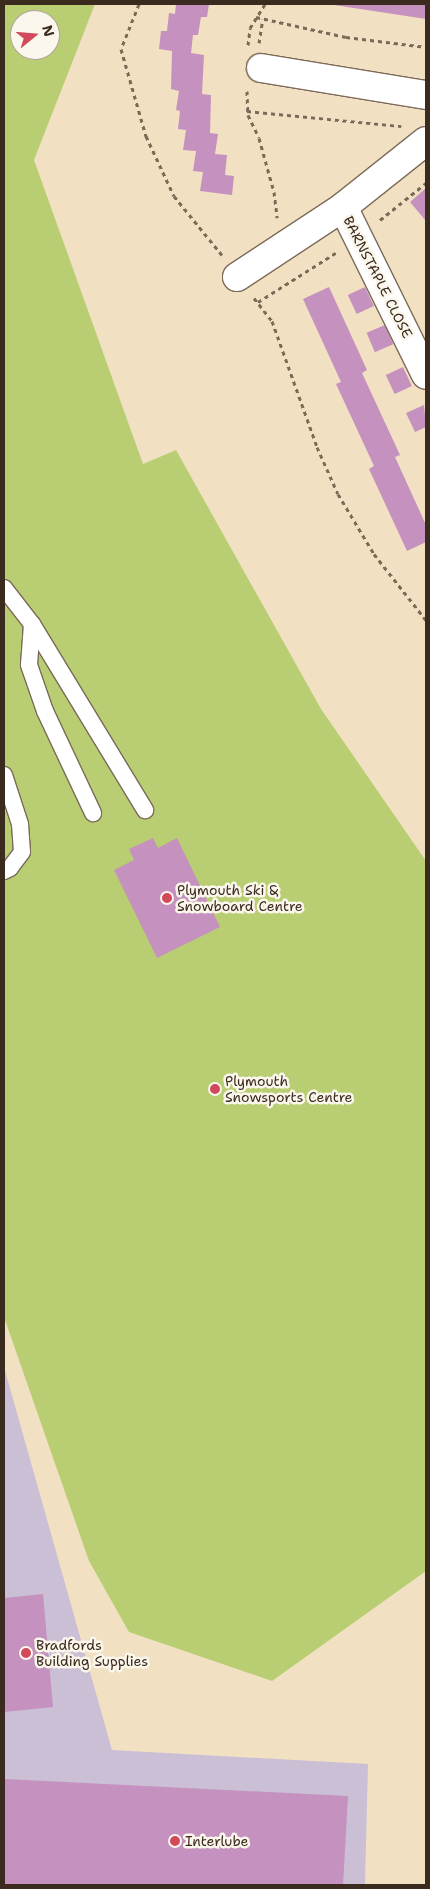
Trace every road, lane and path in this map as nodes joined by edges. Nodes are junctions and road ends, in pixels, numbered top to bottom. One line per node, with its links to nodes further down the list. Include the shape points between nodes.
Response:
1 (139, 4): 11 (path, via 121,49 146,136 174,196 212,238)
2 (264, 4): 3 (path)
3 (256, 17): 4 (path, via 346,37); 5 (path, via 250,28)
4 (426, 47)
5 (252, 66): 6 (street); 7 (path)
6 (426, 95)
7 (247, 111): 8 (path); 10 (path, via 259,138 274,192)
8 (416, 134): 9 (street, BARNSTAPLE CLOSE)
9 (343, 207): 10 (street, BARNSTAPLE CLOSE); 12 (street, BARNSTAPLE CLOSE)
10 (281, 248): 11 (street, BARNSTAPLE CLOSE)
11 (237, 277): 14 (path, via 272,321 316,447 338,494 374,554)
12 (426, 375)
13 (4, 588): 15 (lane)
14 (426, 620)
15 (32, 624): 17 (lane); 18 (lane, via 29,665 45,711)
16 (4, 774): 19 (lane, via 20,824 22,852)
17 (145, 810)
18 (93, 814)
19 (4, 871)

